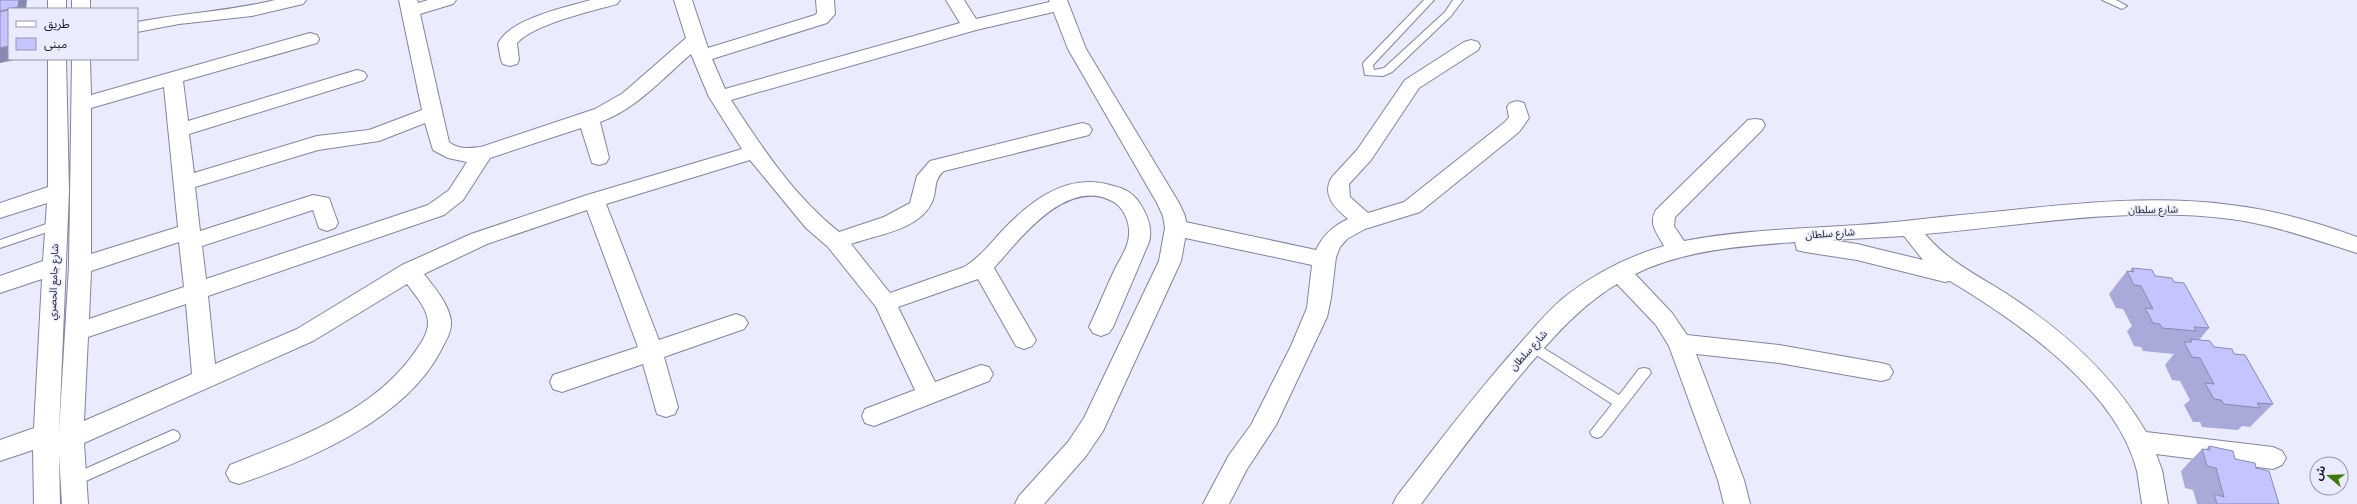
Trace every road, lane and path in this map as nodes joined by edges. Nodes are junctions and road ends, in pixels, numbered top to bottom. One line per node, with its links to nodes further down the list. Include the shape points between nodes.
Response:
1 (297, 0): 14 (street, via 252,11 179,19)
2 (447, 0): 11 (street)
3 (611, 0): 20 (street, via 528,26 515,33 508,41)
4 (683, 0): 17 (street)
5 (825, 0): 17 (street, via 826,14 821,19)
6 (955, 0): 13 (street)
7 (1429, 0): 8 (lane, via 1368,64 1369,73 1383,73 1388,70 1448,14)
8 (1458, 0)
9 (2107, 0): 12 (lane)
10 (1061, 2): 13 (street); 41 (street, via 1077,49 1168,203)
11 (409, 5): 26 (street)
12 (2122, 6)
13 (971, 26): 23 (street)
14 (138, 27)
15 (310, 39): 22 (street)
16 (1471, 46): 38 (street, via 1412,84 1364,155 1339,182 1338,196)
17 (698, 48): 23 (street); 27 (street, via 630,97)
18 (57, 60): 35 (street, شارع جامع الحصري)
19 (81, 60): 24 (street)
20 (510, 60)
21 (357, 76): 30 (street)
22 (173, 77): 24 (street); 30 (street)
23 (719, 97): 31 (street)
24 (81, 104): 51 (street)
25 (1517, 107): 38 (street, via 1519,118 1512,127 1412,207)
26 (433, 113): 32 (street, via 440,145 449,153 464,156); 34 (street, via 372,136 317,143)
27 (589, 119): 32 (street); 33 (street)
28 (1755, 125): 48 (street, via 1664,215 1663,226)
29 (1082, 130): 45 (street, via 937,166 925,177 922,202 912,213)
30 (178, 131): 34 (street)
31 (754, 152): 36 (street); 45 (street, via 800,209)
32 (483, 153): 57 (street, via 456,195 436,210)
33 (599, 158)
34 (184, 183): 43 (street)
35 (58, 191): 37 (street); 40 (street, شارع جامع الحصري)
36 (594, 200): 53 (street, via 479,239); 65 (street)
37 (0, 211)
38 (1365, 222): 49 (street, via 1342,232 1331,242)
39 (327, 223): 43 (street, via 322,203 314,202)
40 (56, 225): 46 (lane); 50 (street, شارع جامع الحصري)
41 (1176, 228): 49 (street); 86 (street, via 1170,261 1094,424 1077,449)
42 (1910, 228): 44 (street, شارع سلطان); 47 (street, شارع سلطان, via 2025,216 2160,207 2214,210 2261,218 2300,226); 55 (street, via 1916,241 1928,254)
43 (190, 236): 51 (street); 57 (street)
44 (1757, 239): 48 (street, شارع سلطان); 55 (street, via 1857,252)
45 (836, 241): 58 (street)
46 (0, 244)
47 (2357, 245)
48 (1678, 250): 54 (street, شارع سلطان, via 1637,264)
49 (1323, 259): 87 (street, via 1321,295 1313,322 1259,432)
50 (54, 266): 56 (street); 78 (street, شارع جامع الحصري)
51 (80, 266): 61 (street)
52 (982, 267): 58 (street, via 963,278); 60 (street, via 1034,212 1053,198 1083,187 1101,188 1122,196 1135,213 1140,236); 62 (street)
53 (410, 271): 69 (street, via 305,335); 82 (street, via 439,318 437,335 409,379 383,404 350,424)
54 (1620, 273): 63 (street, via 1664,319); 64 (street, شارع سلطان, via 1580,296 1557,317)
55 (1962, 278): 79 (street, via 2033,324 2076,361 2116,403)
56 (0, 285)
57 (196, 291): 61 (street); 69 (street)
58 (885, 303): 71 (street)
59 (736, 323): 65 (street)
60 (1101, 327)
61 (76, 332): 77 (street)
62 (1024, 340)
63 (1680, 343): 66 (street, via 1779,354); 89 (street, via 1731,480)
64 (1532, 346): 72 (lane); 88 (street, شارع سلطان, via 1494,388)
65 (651, 351): 70 (street); 73 (street)
66 (1881, 372)
67 (1644, 373): 72 (lane)
68 (981, 374): 71 (street)
69 (205, 379): 77 (street)
70 (562, 382)
71 (929, 394): 74 (street)
72 (1621, 403): 75 (lane)
73 (666, 407)
74 (874, 416)
75 (1597, 432)
76 (173, 436): 83 (lane)
77 (71, 437): 78 (street); 83 (street)
78 (46, 441): 80 (street); 84 (street, شارع جامع الحصري)
79 (2138, 441): 81 (street); 90 (street, via 2150,474)
80 (0, 452)
81 (2273, 458)
82 (239, 473)
83 (74, 480): 85 (street)
84 (44, 503)
85 (75, 504)
86 (1028, 504)
87 (1216, 504)
88 (1406, 504)
89 (1737, 504)
90 (2155, 504)

